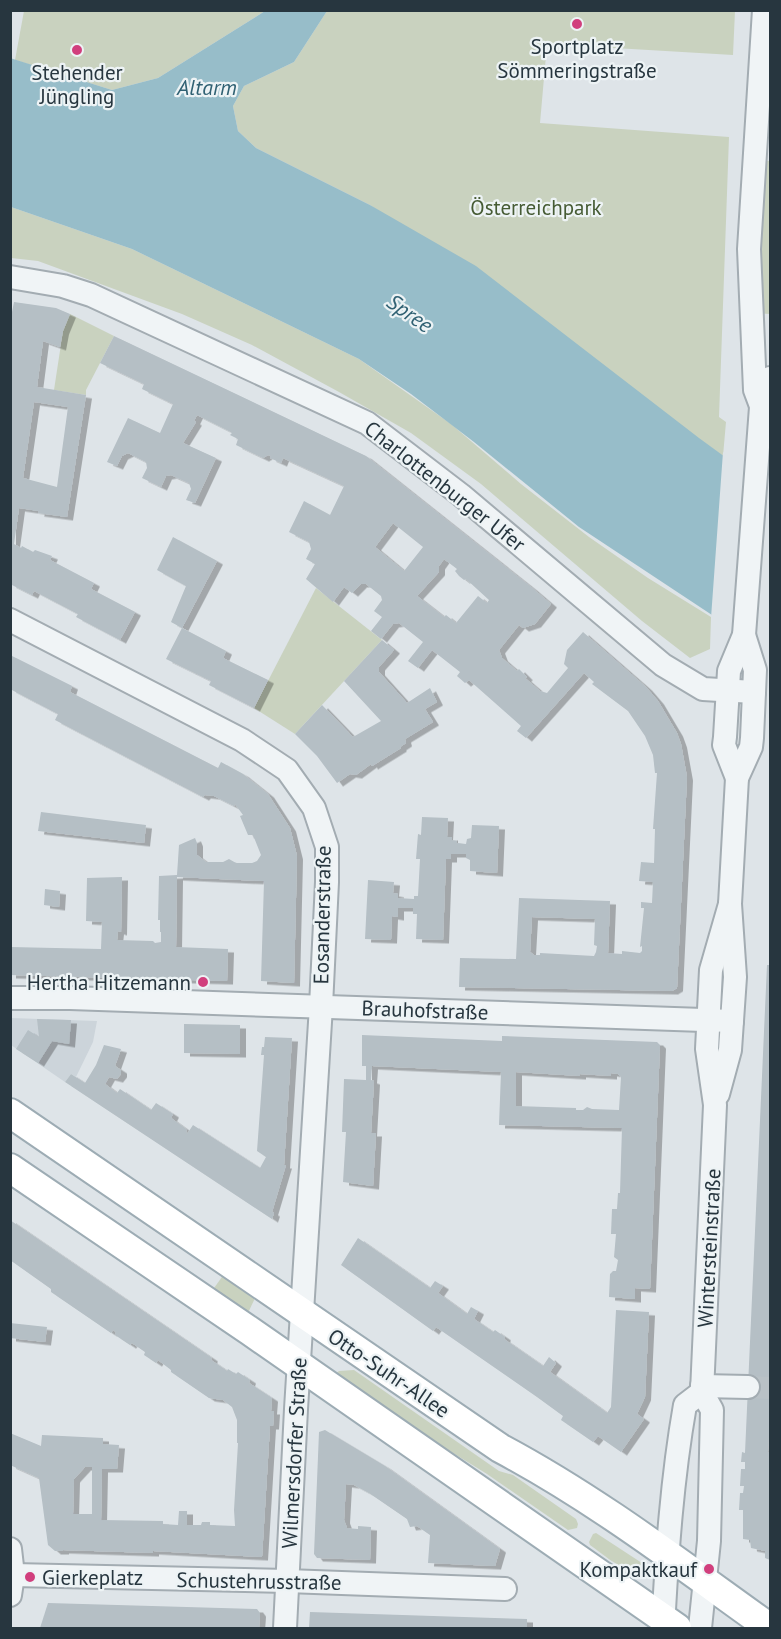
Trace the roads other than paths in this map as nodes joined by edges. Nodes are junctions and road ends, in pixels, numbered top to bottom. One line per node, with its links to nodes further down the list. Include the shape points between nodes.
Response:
1 (764, 10): 4 (street, via 749,249 755,390)
2 (10, 277): 7 (street, Charlottenburger Ufer, via 91,295 367,423 461,495 663,665 703,689)
3 (771, 378): 4 (street)
4 (766, 408): 6 (street, Wintersteinstraße, via 758,442)
5 (10, 620): 12 (street, Eosanderstraße, via 242,740 287,770 314,808 327,847)
6 (744, 635): 7 (street, Wintersteinstraße, via 729,671); 8 (street, Wintersteinstraße, via 755,670)
7 (728, 690): 8 (street, Charlottenburger Ufer); 9 (street, Wintersteinstraße, via 724,746)
8 (754, 692): 9 (street, Wintersteinstraße, via 751,747)
9 (737, 778): 10 (street, Wintersteinstraße)
10 (729, 904): 13 (street, Wintersteinstraße, via 711,970); 14 (street, Wintersteinstraße, via 735,971)
11 (10, 998): 12 (street, Brauhofstraße)
12 (321, 1006): 13 (street, Brauhofstraße); 18 (street, Eosanderstraße)
13 (708, 1020): 14 (street, Brauhofstraße); 15 (street, Wintersteinstraße, via 707,1048)
14 (732, 1021): 15 (street, Wintersteinstraße, via 730,1050)
15 (715, 1105): 21 (street, Wintersteinstraße)
16 (10, 1113): 18 (main road, Otto-Suhr-Allee)
17 (10, 1168): 19 (main road, Otto-Suhr-Allee)
18 (302, 1313): 19 (street, Wilmersdorfer Straße); 23 (main road, Otto-Suhr-Allee)
19 (298, 1365): 25 (street, Wilmersdorfer Straße); 28 (main road, Otto-Suhr-Allee)
20 (748, 1387): 21 (street)
21 (702, 1389): 23 (street, via 685,1405 670,1503); 24 (street, Wintersteinstraße, via 712,1410 709,1542)
22 (10, 1549): 26 (street)
23 (668, 1556): 24 (main road, Otto-Suhr-Allee); 28 (street)
24 (704, 1580): 29 (main road, Otto-Suhr-Allee); 31 (street, Wintersteinstraße)
25 (287, 1581): 26 (street, Schustehrusstraße); 27 (street, Schustehrusstraße); 30 (street, Wilmersdorfer Straße)
26 (12, 1585)
27 (505, 1589)
28 (668, 1625)
29 (771, 1628)
30 (285, 1629)
31 (700, 1629)

